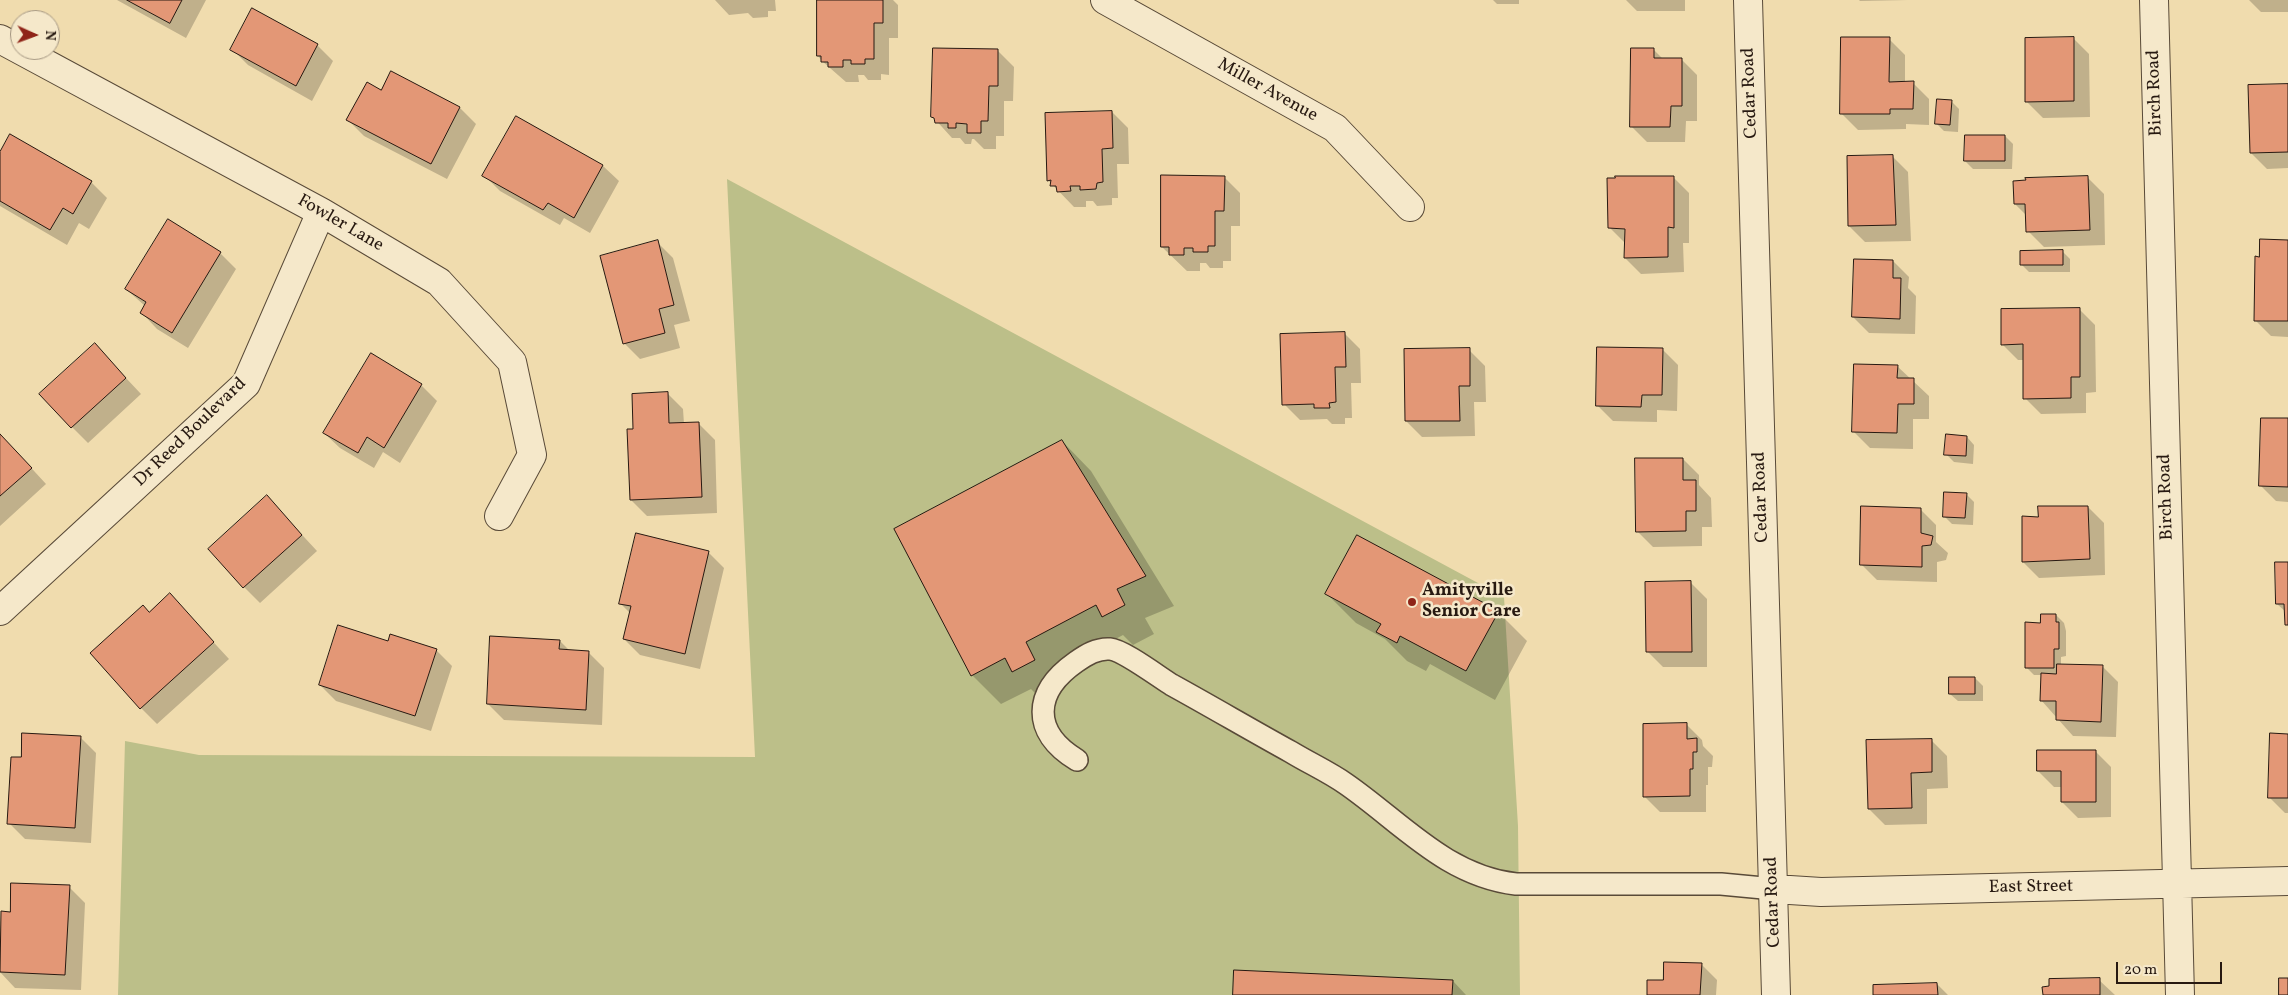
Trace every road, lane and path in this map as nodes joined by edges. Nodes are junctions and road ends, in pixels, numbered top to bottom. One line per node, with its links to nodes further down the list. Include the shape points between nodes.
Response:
1 (1105, 0): 5 (street, Miller Avenue, via 1335,128)
2 (1748, 0): 12 (street, Cedar Road)
3 (2154, 0): 11 (street, Birch Road)
4 (0, 39): 6 (street, Fowler Lane)
5 (1410, 207)
6 (321, 212): 7 (street, Fowler Lane, via 440,282 512,362 532,455); 8 (street, Dr Reed Boulevard, via 246,384)
7 (499, 516)
8 (0, 611)
9 (1077, 760): 12 (lane, via 1053,743 1046,731 1044,718 1048,692 1060,673 1088,654 1111,649 1346,784 1390,821 1454,864 1484,879 1516,884 1721,884)
10 (2288, 881): 11 (street, East Street)
11 (2177, 884): 12 (street, East Street, via 1822,892); 14 (street, Birch Road)
12 (1774, 889): 13 (street, Cedar Road)
13 (1776, 995)
14 (2180, 995)

